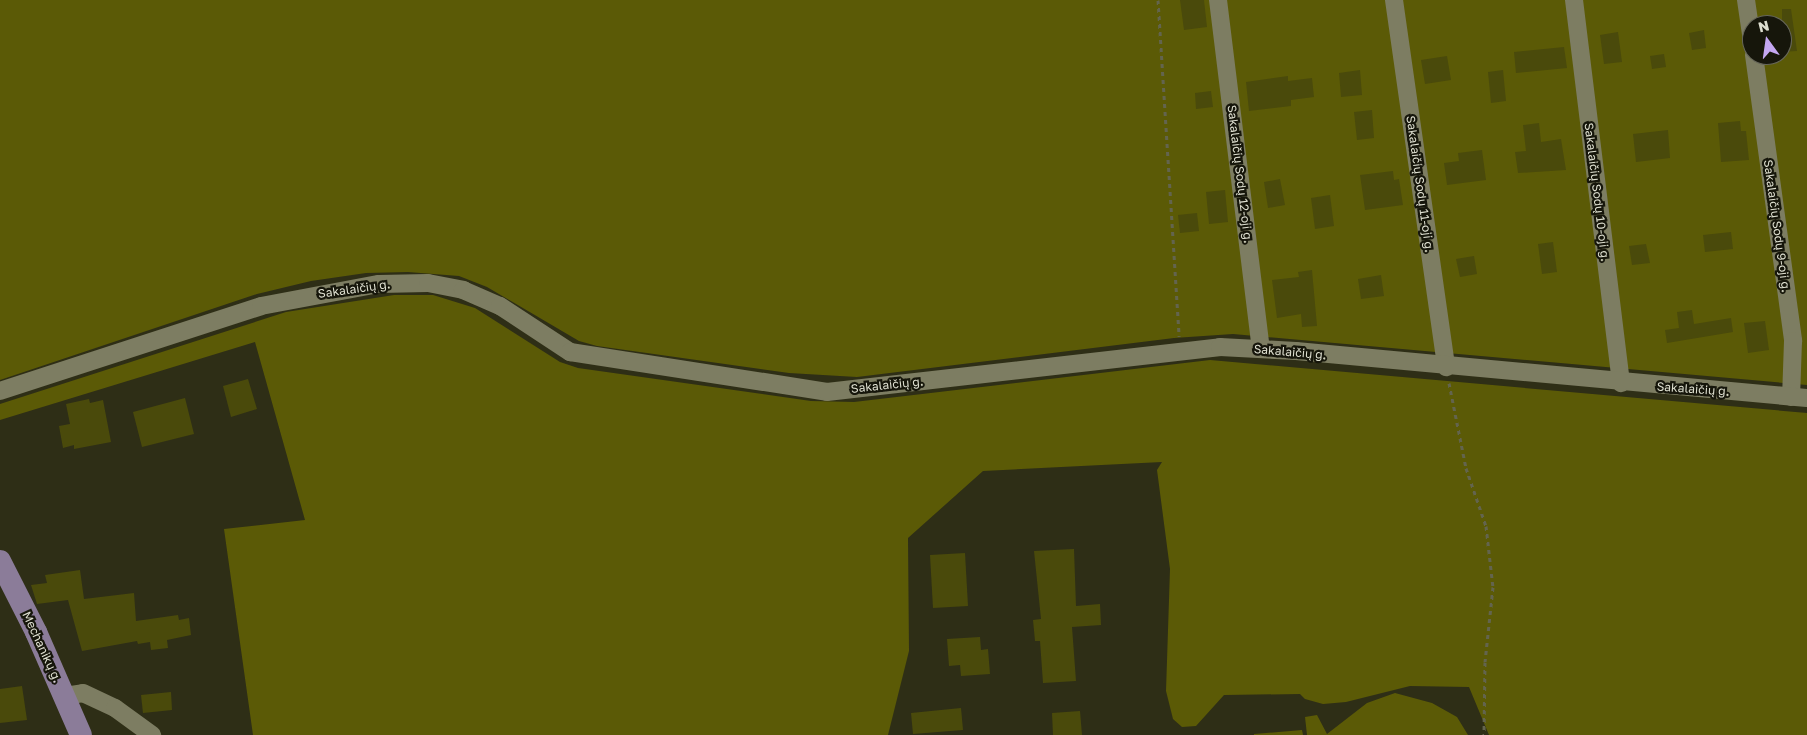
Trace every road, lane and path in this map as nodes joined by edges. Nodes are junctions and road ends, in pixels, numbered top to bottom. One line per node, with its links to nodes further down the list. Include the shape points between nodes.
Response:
1 (1158, 0): 9 (path)
2 (1218, 0): 8 (street, Sakalaičių Sodų 12-oji g.)
3 (1394, 0): 10 (street, Sakalaičių Sodų 11-oji g.)
4 (1574, 0): 11 (street, Sakalaičių Sodų 10-oji g.)
5 (1746, 0): 6 (street)
6 (1748, 15)
7 (1755, 65): 13 (street, Sakalaičių Sodų 9-oji g.)
8 (1261, 348): 9 (street, Sakalaičių g.); 10 (street, Sakalaičių g.)
9 (1180, 350): 12 (street, Sakalaičių g., via 827,392 570,352 500,306 463,290 428,283 379,284 261,306)
10 (1446, 367): 11 (street, Sakalaičių g.); 18 (path, via 1466,468 1486,526 1493,588 1485,662)
11 (1621, 383): 13 (street, Sakalaičių g.)
12 (0, 390)
13 (1799, 397)
14 (0, 561): 15 (main road, Mechanikų g.)
15 (65, 696): 16 (main road, Mechanikų g.); 17 (street, via 83,694 115,708)
16 (81, 735)
17 (152, 735)
18 (1484, 735)

